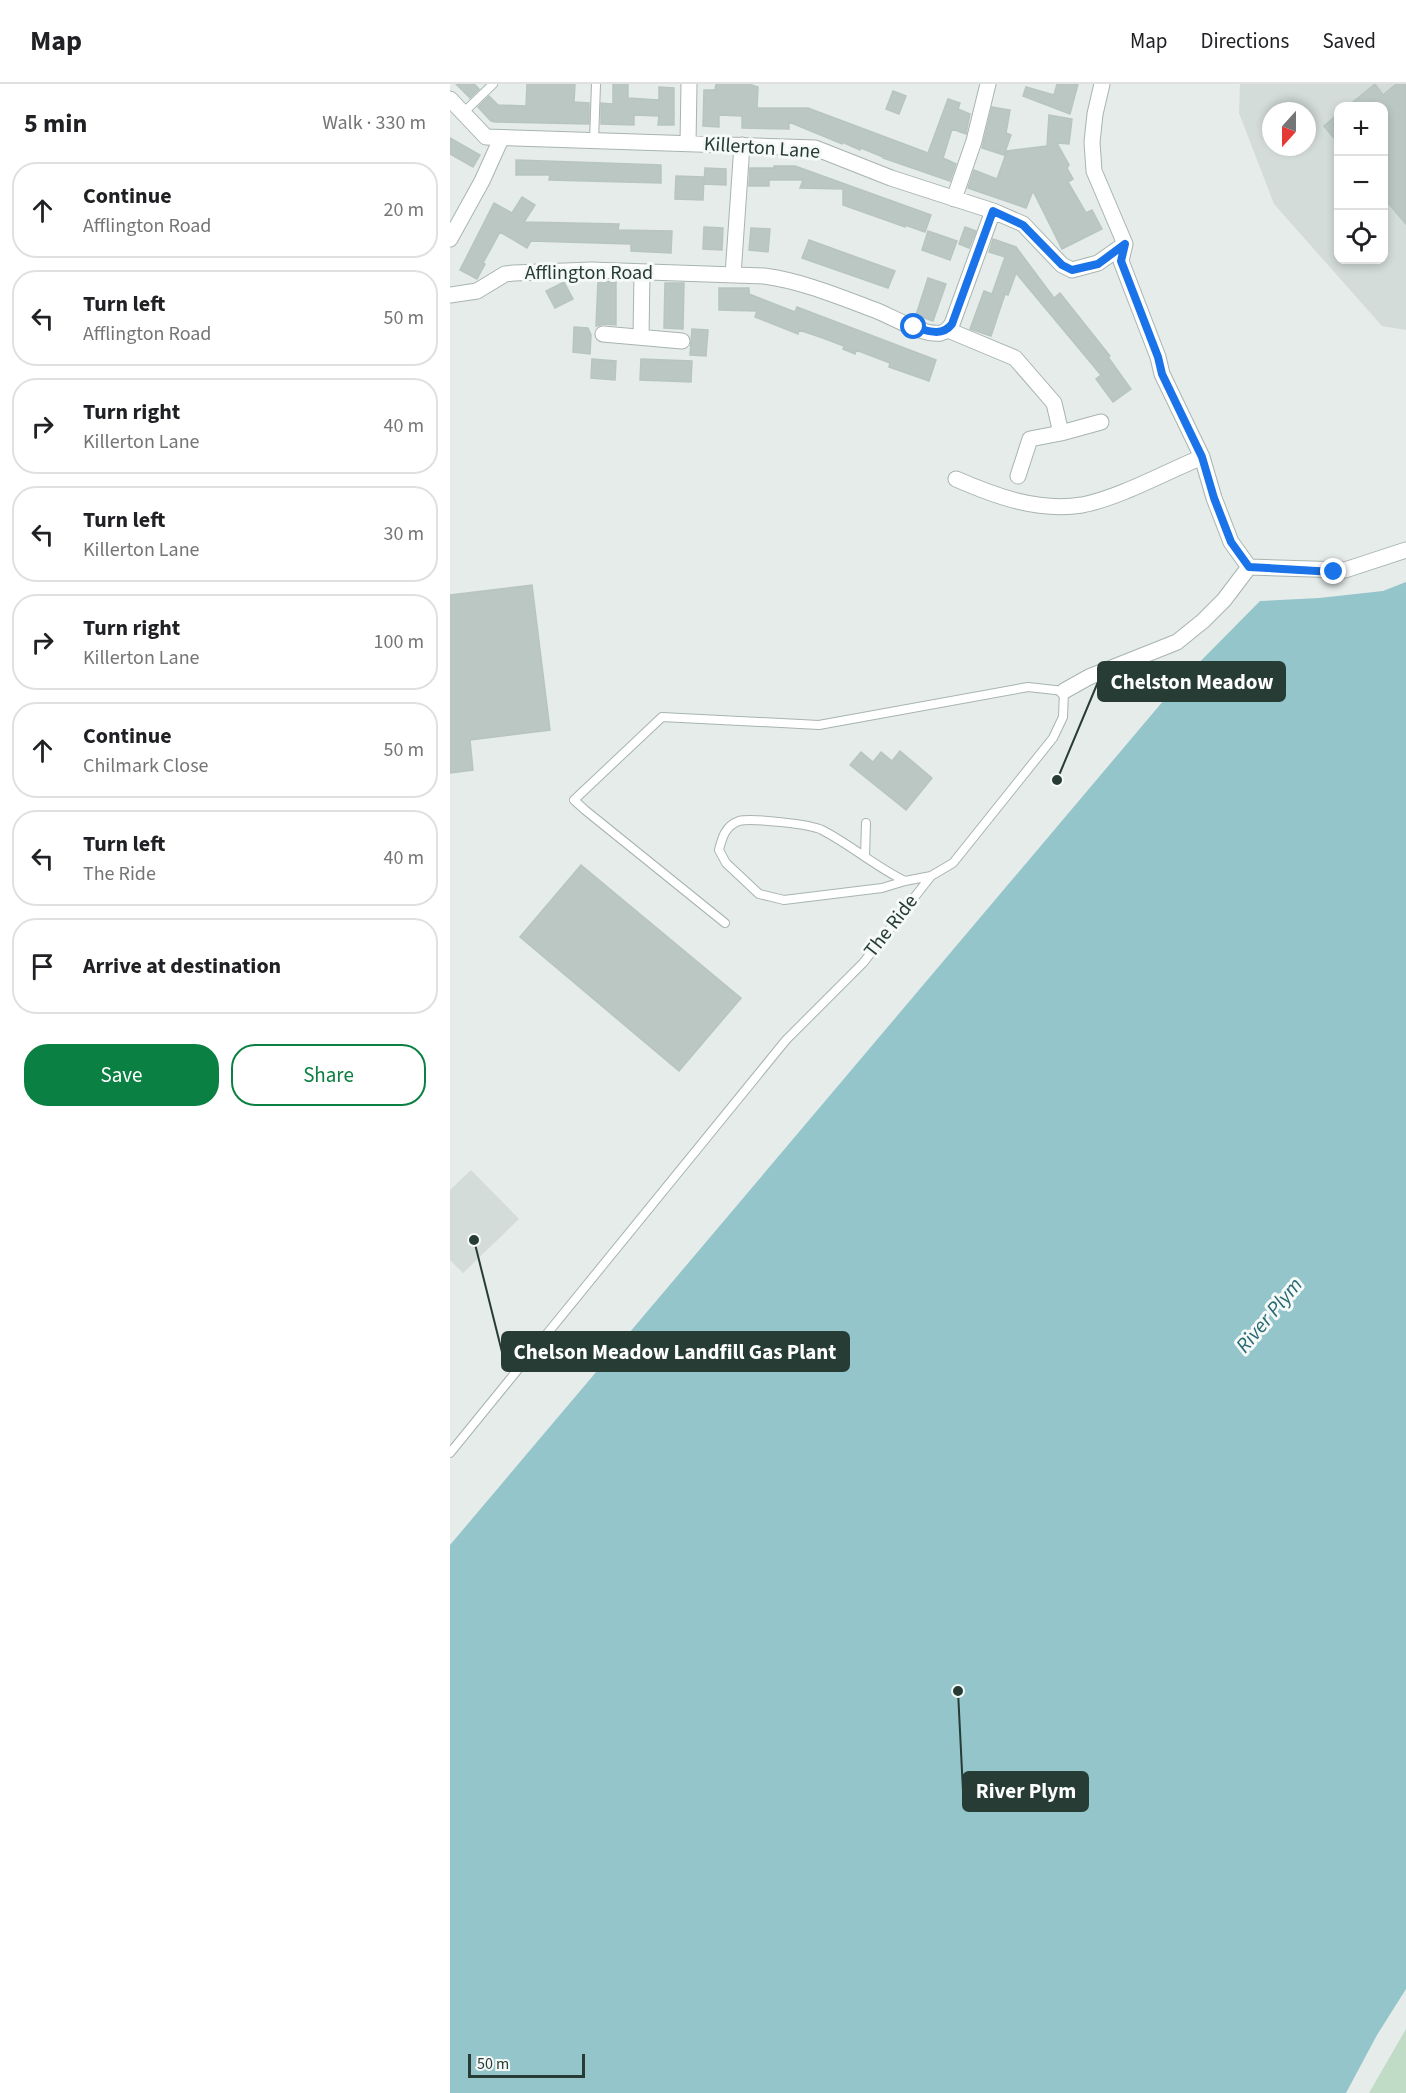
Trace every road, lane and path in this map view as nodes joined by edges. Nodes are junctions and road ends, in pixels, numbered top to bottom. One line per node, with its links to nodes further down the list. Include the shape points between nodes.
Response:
1 (493, 84): 7 (lane)
2 (596, 84): 9 (lane)
3 (689, 84): 10 (street)
4 (988, 84): 12 (street)
5 (1102, 84): 15 (street, via 1092,142 1094,171)
6 (450, 99): 7 (street, Killerton Lane)
7 (463, 112): 8 (street, Killerton Lane, via 486,137)
8 (501, 139): 9 (street, Killerton Lane); 14 (street)
9 (594, 141): 10 (street, Killerton Lane)
10 (688, 142): 11 (street, Killerton Lane)
11 (742, 145): 12 (street, Killerton Lane, via 815,148); 17 (street)
12 (954, 199): 13 (street, Killerton Lane)
13 (993, 211): 15 (street, Killerton Lane, via 1023,225 1062,265 1072,270 1098,264); 19 (street)
14 (450, 239)
15 (1125, 244): 25 (street, via 1121,261 1162,374)
16 (642, 273): 17 (street, Afflington Road); 18 (street, Afflington Road, via 591,270 504,274 477,291); 21 (street)
17 (733, 275): 19 (street, Afflington Road, via 782,278 914,327 941,333)
18 (450, 295)
19 (948, 330): 24 (street, Afflington Road, via 1015,358 1054,403)
20 (603, 334): 21 (street)
21 (641, 337): 22 (street)
22 (682, 341)
23 (1101, 422): 24 (street)
24 (1061, 433): 26 (street, via 1030,439)
25 (1202, 457): 27 (street, via 1106,498 1080,505 1032,504); 29 (street, via 1231,542)
26 (1018, 476)
27 (956, 479)
28 (1406, 550): 29 (street, via 1345,570)
29 (1249, 567): 30 (street, via 1224,600 1177,642)
30 (1064, 691): 33 (lane, The Ride, via 1063,717 1053,738 953,863); 35 (lane, via 1028,687 819,725 662,717 574,800)
31 (866, 824): 32 (lane)
32 (865, 857): 34 (lane); 34 (lane, via 820,828 779,822 739,821 723,832 719,850 726,863 759,894 784,900 882,888)
33 (931, 876): 34 (lane); 36 (lane, The Ride, via 863,963 786,1040)
34 (905, 881)
35 (725, 923)
36 (450, 1453)

